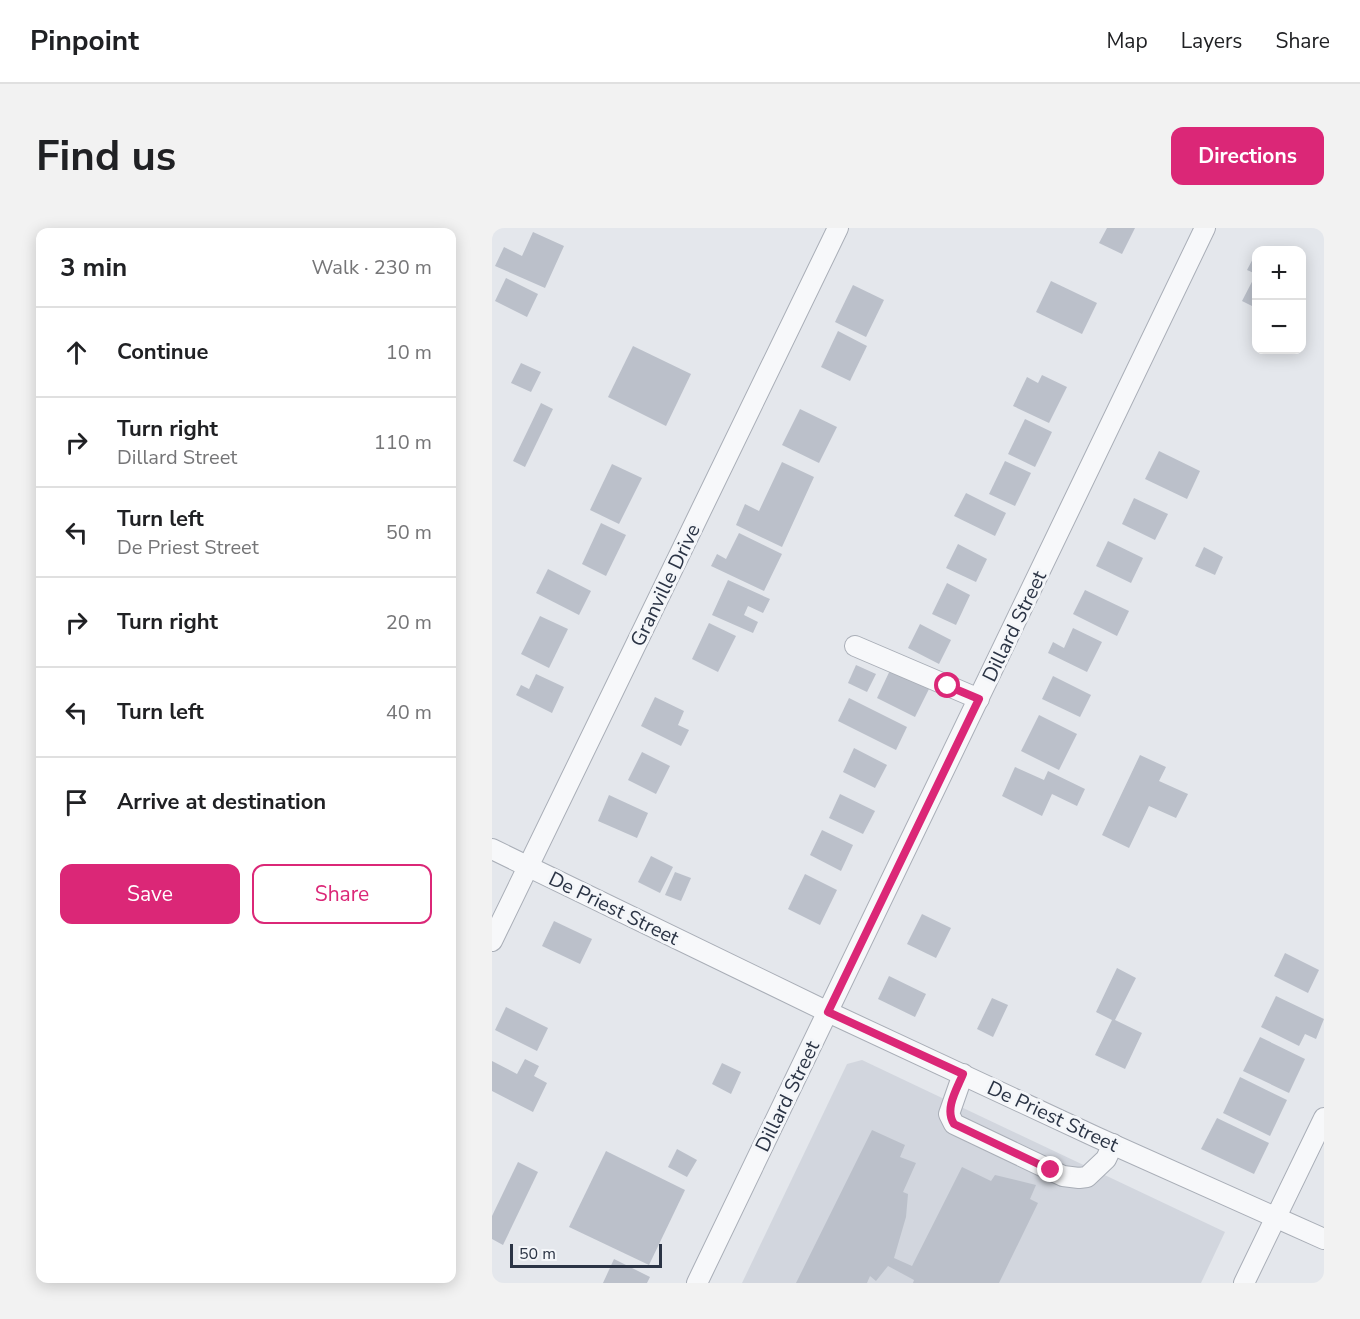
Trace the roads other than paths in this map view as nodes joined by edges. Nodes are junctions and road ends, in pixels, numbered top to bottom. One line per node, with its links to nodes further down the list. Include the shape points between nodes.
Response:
1 (838, 228): 6 (street, Granville Drive)
2 (1205, 228): 4 (street, Dillard Street)
3 (855, 646): 4 (street)
4 (979, 699): 8 (street, Dillard Street)
5 (492, 849): 6 (street, De Priest Street)
6 (528, 866): 7 (street, Granville Drive); 8 (street, De Priest Street)
7 (492, 941)
8 (828, 1012): 9 (street, De Priest Street); 14 (street, Dillard Street)
9 (963, 1074): 11 (street, De Priest Street); 11 (street, via 949,1114 954,1124 1051,1170 1071,1178 1087,1177 1106,1159)
10 (1324, 1118): 12 (street)
11 (1113, 1144): 12 (street, De Priest Street)
12 (1276, 1216): 13 (street, De Priest Street); 15 (street)
13 (1324, 1239)
14 (697, 1283)
15 (1244, 1283)

